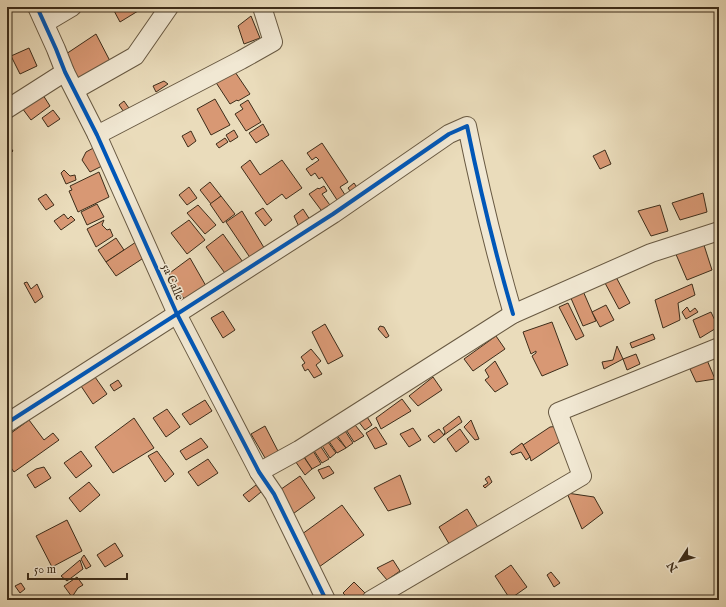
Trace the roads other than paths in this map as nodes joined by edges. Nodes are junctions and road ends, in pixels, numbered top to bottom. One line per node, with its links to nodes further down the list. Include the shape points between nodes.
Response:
1 (37, 7): 5 (street, 5a Calle)
2 (72, 7): 5 (street)
3 (169, 7): 7 (street, via 135,56)
4 (262, 7): 9 (street, via 273,42)
5 (45, 23): 6 (street, 5a Calle)
6 (65, 72): 7 (street, 5a Calle); 8 (street)
7 (75, 90): 9 (street, 5a Calle)
8 (7, 109)
9 (97, 135): 11 (street, 5a Calle)
10 (719, 230): 12 (street, via 651,253)
11 (176, 314): 12 (street, via 333,214 448,134 467,126 479,186); 14 (street); 15 (street, 5a Calle)
12 (513, 314): 15 (street, via 299,450)
13 (719, 347): 17 (street, via 558,412 582,476)
14 (7, 423)
15 (259, 472): 16 (street, 5a Calle, via 274,494)
16 (326, 600)
17 (371, 600)

